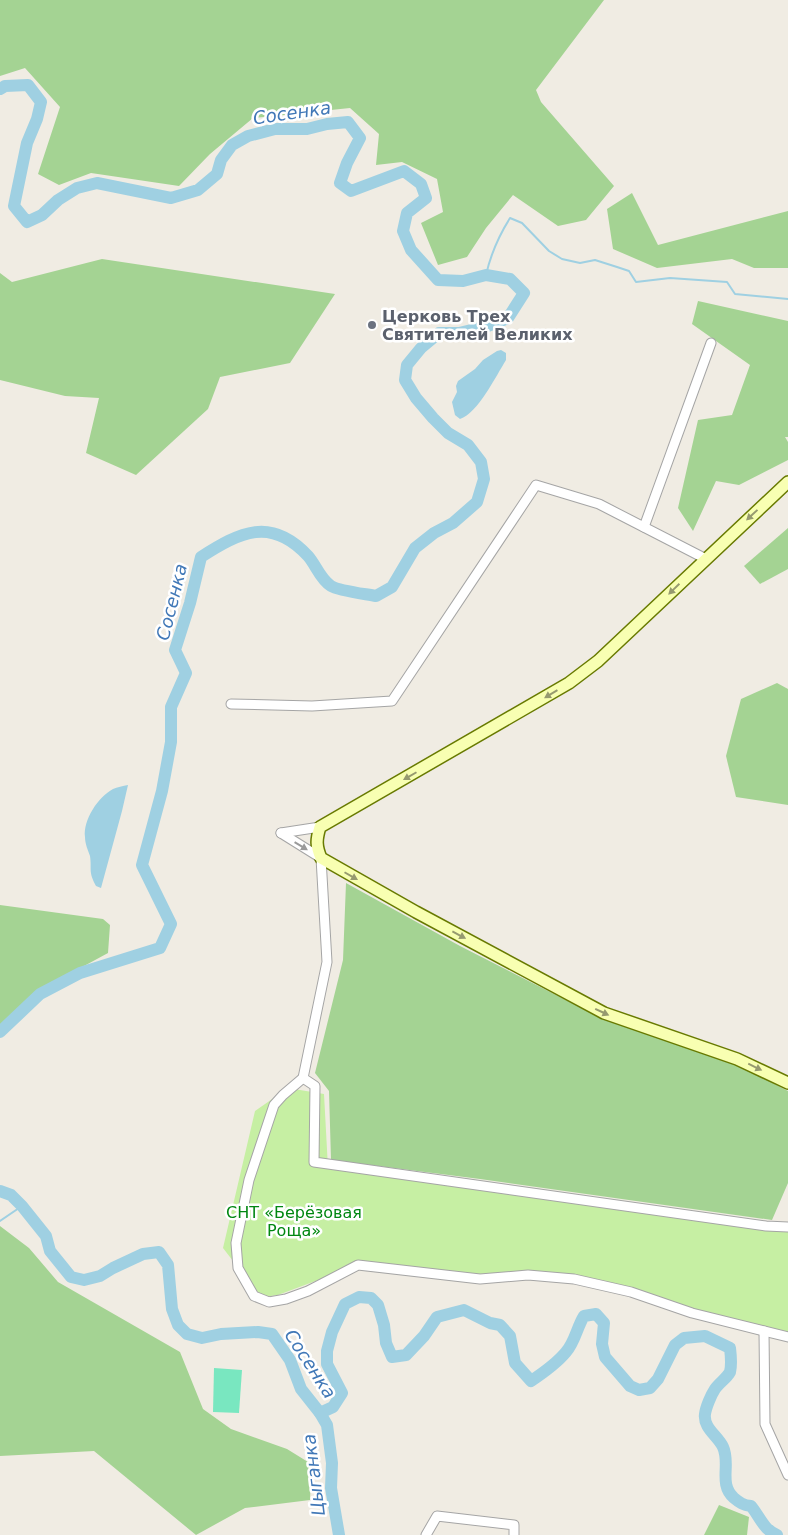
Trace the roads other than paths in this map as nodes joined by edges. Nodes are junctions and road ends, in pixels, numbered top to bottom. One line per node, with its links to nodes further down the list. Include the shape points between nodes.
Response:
1 (711, 343): 3 (street)
2 (788, 482): 4 (street, one-way to 4)
3 (644, 527): 4 (street); 5 (street, via 599,504 536,484 392,701 312,706)
4 (706, 559): 6 (street, one-way to 6, via 598,661 569,683)
5 (231, 704)
6 (320, 827): 7 (street, via 316,847); 7 (street, one-way to 7, via 281,834)
7 (321, 858): 8 (street, via 327,962); 9 (street, one-way to 9, via 604,1013 737,1059)
8 (303, 1078): 10 (street, via 315,1086 314,1162); 11 (street, via 274,1105 249,1180 236,1243 238,1268 254,1296 269,1302 286,1299 358,1265 480,1279 528,1275 574,1279 631,1292)
9 (788, 1083)
10 (788, 1227)
11 (764, 1331): 12 (street); 13 (street, via 765,1424)
12 (788, 1337)
13 (788, 1475)
14 (426, 1535): 15 (street, via 437,1516 514,1525)
15 (514, 1535)

